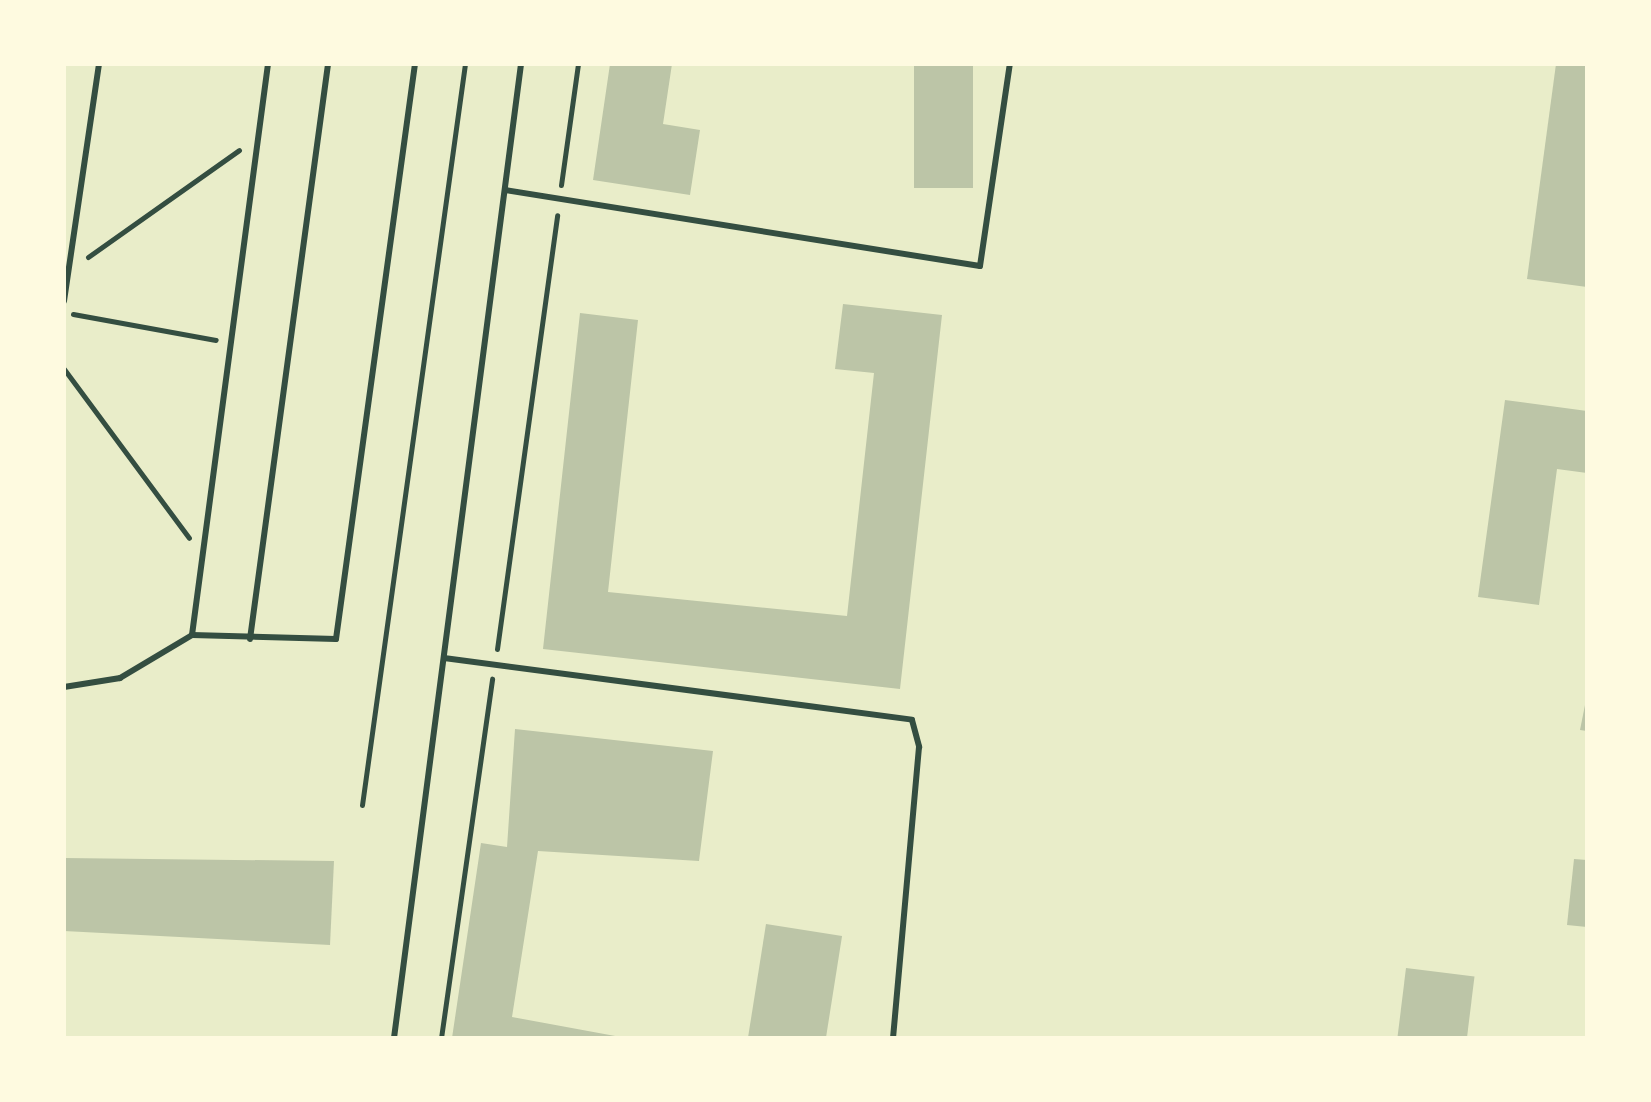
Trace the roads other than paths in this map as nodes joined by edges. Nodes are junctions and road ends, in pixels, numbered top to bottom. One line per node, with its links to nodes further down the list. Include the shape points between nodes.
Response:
1 (99, 64): 8 (lane)
2 (268, 64): 9 (lane)
3 (328, 64): 10 (lane)
4 (415, 64): 10 (lane, via 336,639)
5 (521, 64): 7 (lane)
6 (1010, 64): 7 (lane, via 980,266)
7 (505, 190): 11 (lane)
8 (64, 301)
9 (192, 635): 10 (lane); 12 (lane, via 120,678)
10 (250, 639)
11 (444, 658): 13 (lane); 14 (lane, via 912,720 919,747)
12 (64, 687)
13 (394, 1038)
14 (893, 1038)

